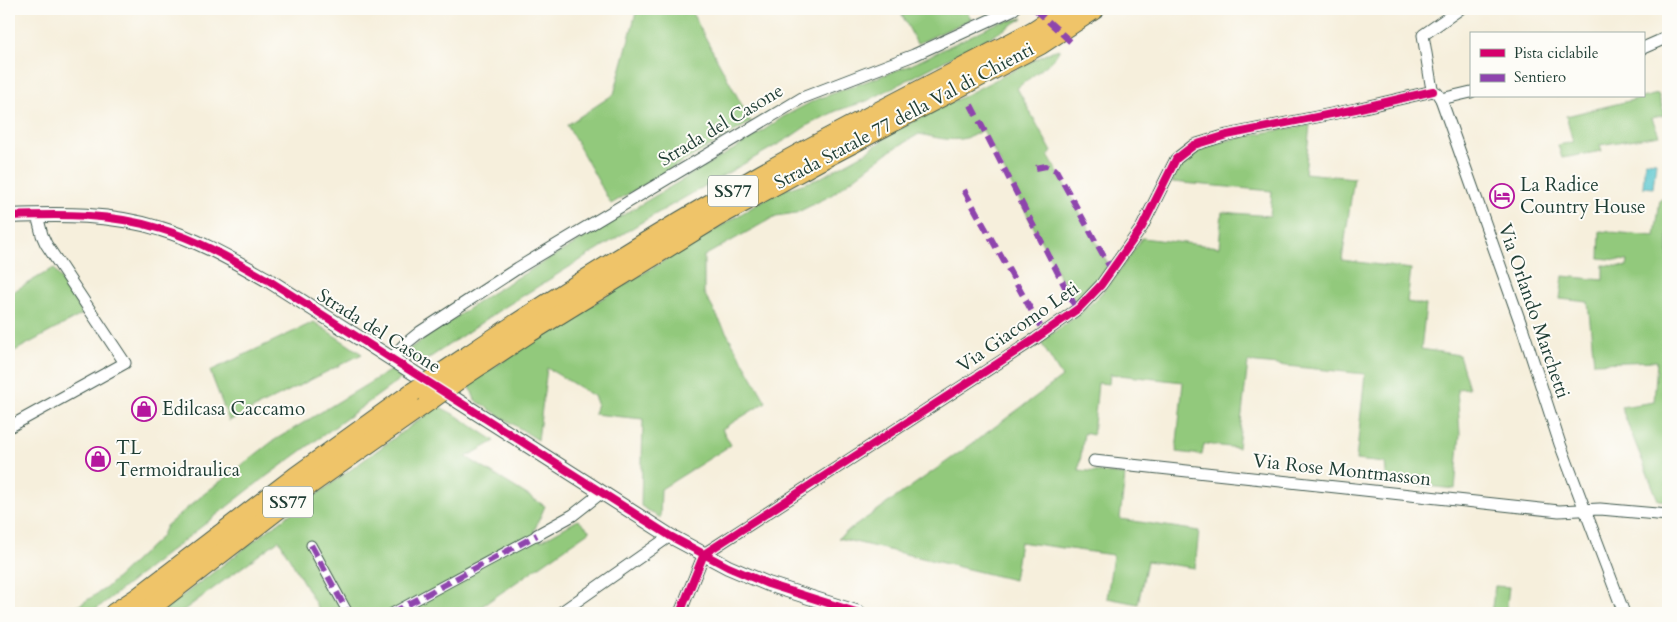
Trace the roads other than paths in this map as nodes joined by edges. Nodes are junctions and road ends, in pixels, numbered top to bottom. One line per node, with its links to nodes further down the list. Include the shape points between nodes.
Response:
1 (1014, 9): 11 (street, Strada del Casone, via 914,55 802,98 518,268 420,332)
2 (1067, 9): 12 (highway, Strada Statale 77 della Val di Chienti / SS77, via 1033,31 755,178 619,257 515,324)
3 (1095, 9): 12 (highway, Strada Statale 77 della Val di Chienti / SS77, via 1040,45 716,217 537,328)
4 (1460, 9): 8 (street, Via Orlando Marchetti, via 1423,35)
5 (1668, 37): 6 (street)
6 (1644, 48)
7 (1470, 92): 8 (street, Via Giacomo Leti)
8 (1437, 95): 17 (street, Via Orlando Marchetti); 22 (street, Via Giacomo Leti, via 1227,135 1194,145 1176,159 1134,239 1101,285 1079,308)
9 (37, 215): 10 (street, Strada del Casone); 11 (street, Strada del Casone, via 104,217 176,234 268,280); 14 (street, via 46,244 125,363)
10 (9, 216)
11 (392, 358): 16 (street, Strada del Casone)
12 (452, 375): 13 (highway, Strada Statale 77 della Val di Chienti / SS77, bridge)
13 (421, 396): 23 (highway, Strada Statale 77 della Val di Chienti / SS77, via 295,477); 24 (highway, Strada Statale 77 della Val di Chienti / SS77)
14 (9, 427)
15 (1094, 461): 17 (street, Via Rose Montmasson, via 1559,511)
16 (601, 493): 19 (street, via 573,515); 20 (street, Strada del Casone)
17 (1586, 510): 18 (street, Via Rose Montmasson); 30 (street, Via Orlando Marchetti)
18 (1668, 515)
19 (537, 535): 26 (street)
20 (670, 536): 22 (street, Strada del Casone); 27 (street)
21 (311, 545): 25 (street)
22 (704, 554): 28 (street); 29 (street, Strada del Casone, via 768,584)
23 (119, 610)
24 (144, 613)
25 (348, 613)
26 (392, 613)
27 (560, 613)
28 (680, 613)
29 (858, 613)
30 (1624, 613)

